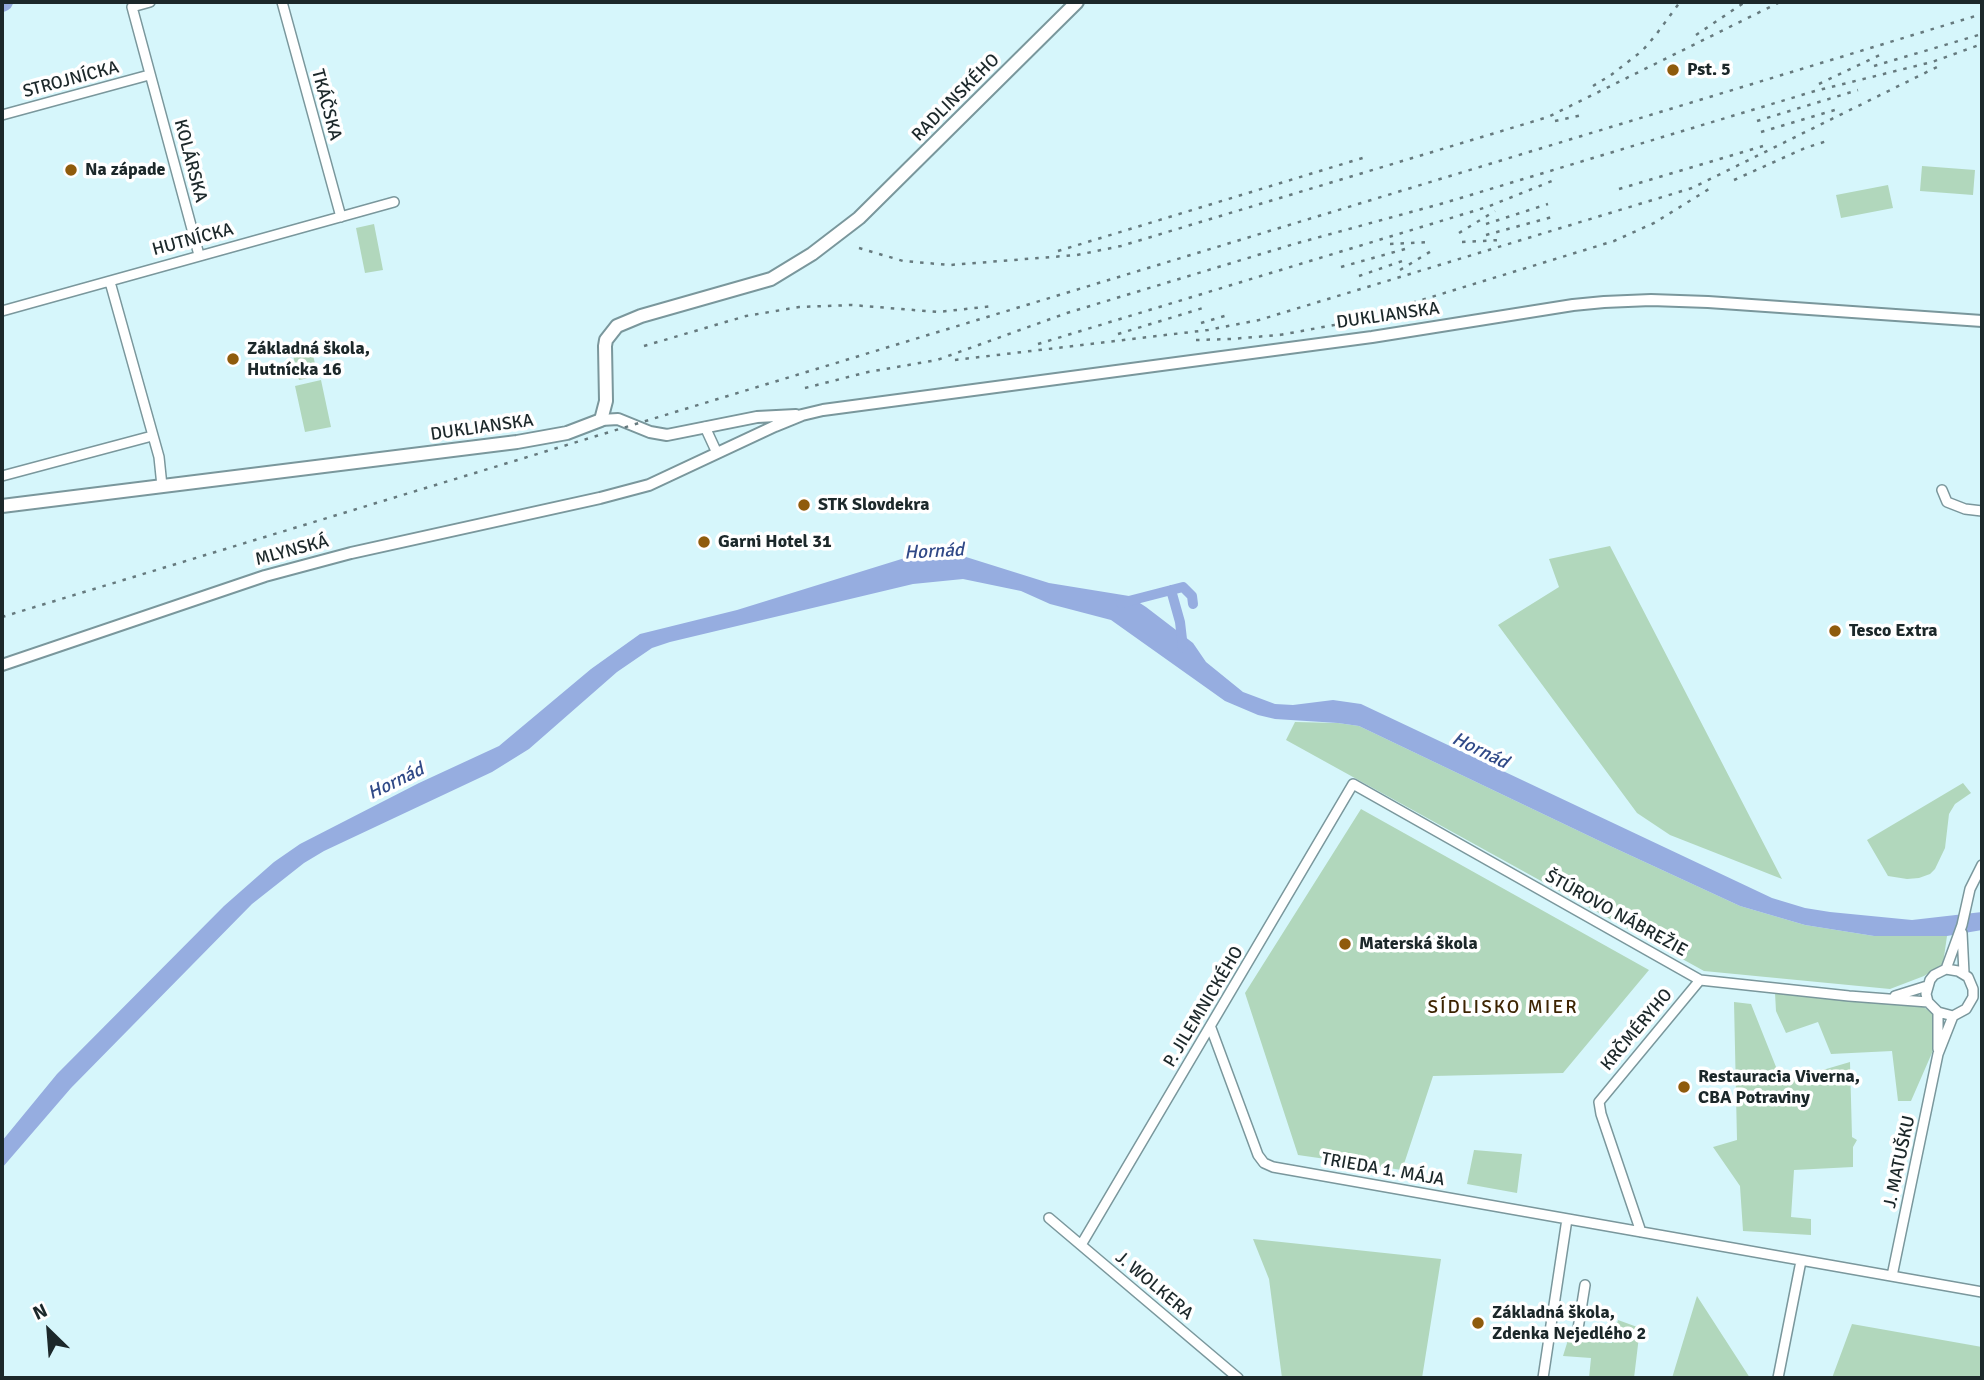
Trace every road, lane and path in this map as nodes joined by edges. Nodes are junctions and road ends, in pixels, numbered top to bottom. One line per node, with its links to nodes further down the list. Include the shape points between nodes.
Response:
1 (150, 2): 4 (street, KOLÁRSKA, via 132,7)
2 (282, 2): 7 (street, TKÁČSKA)
3 (1077, 2): 13 (main road, RADLINSKÉHO, via 859,218 812,254 771,279 617,326 606,340 606,401)
4 (149, 75): 5 (street, STROJNÍCKA); 8 (street, KOLÁRSKA)
5 (2, 115)
6 (394, 202): 7 (street, HUTNÍCKA)
7 (341, 217): 8 (street, HUTNÍCKA)
8 (199, 255): 9 (street, HUTNÍCKA)
9 (110, 282): 10 (street, HUTNÍCKA); 15 (street)
10 (2, 312)
11 (1982, 321): 12 (street, DUKLIANSKA, via 1670,300 1605,302)
12 (802, 415): 14 (street, via 768,415); 16 (street, MLYNSKÁ)
13 (601, 420): 14 (street, via 618,419 663,435); 18 (main road, DUKLIANSKA, via 567,433 517,442)
14 (705, 427): 16 (street)
15 (152, 436): 17 (street); 18 (street)
16 (717, 453): 22 (street, MLYNSKÁ, via 649,485 265,576)
17 (2, 476)
18 (162, 486): 20 (main road, DUKLIANSKA)
19 (1942, 490): 21 (street, via 1947,502)
20 (2, 506)
21 (1982, 511)
22 (2, 665)
23 (1353, 785): 28 (street, ŠTÚROVO NÁBREŽIE); 37 (street, P. JILEMNICKÉHO)
24 (1982, 865): 25 (street, via 1967,902)
25 (1958, 951): 26 (street); 27 (street)
26 (1946, 969): 27 (street); 31 (street, via 1934,975)
27 (1964, 973): 29 (street)
28 (1700, 980): 33 (street, ŠTÚROVO NÁBREŽIE); 41 (street, KRČMÉRYHO, via 1599,1102)
29 (1971, 982): 30 (street); 32 (street)
30 (1982, 983)
31 (1927, 986): 33 (street); 34 (street)
32 (1978, 996): 36 (street)
33 (1885, 998): 34 (street, ŠTÚROVO NÁBREŽIE)
34 (1928, 1002): 35 (street)
35 (1938, 1012): 36 (street); 38 (street)
36 (1953, 1016): 38 (street)
37 (1210, 1028): 40 (street, TRIEDA 1. MÁJA, via 1258,1155 1269,1166); 42 (street, P. JILEMNICKÉHO)
38 (1938, 1054): 44 (street, J. MATUŠKU)
39 (1049, 1218): 42 (street, J. WOLKERA)
40 (1567, 1219): 41 (street, TRIEDA 1. MÁJA); 49 (street)
41 (1641, 1232): 43 (street, TRIEDA 1. MÁJA)
42 (1080, 1245): 48 (street, J. WOLKERA)
43 (1801, 1261): 44 (street, TRIEDA 1. MÁJA); 50 (street)
44 (1892, 1276): 46 (street, TRIEDA 1. MÁJA)
45 (1585, 1285): 47 (street)
46 (1982, 1293)
47 (1577, 1335)
48 (1238, 1378)
49 (1543, 1378)
50 (1778, 1378)

